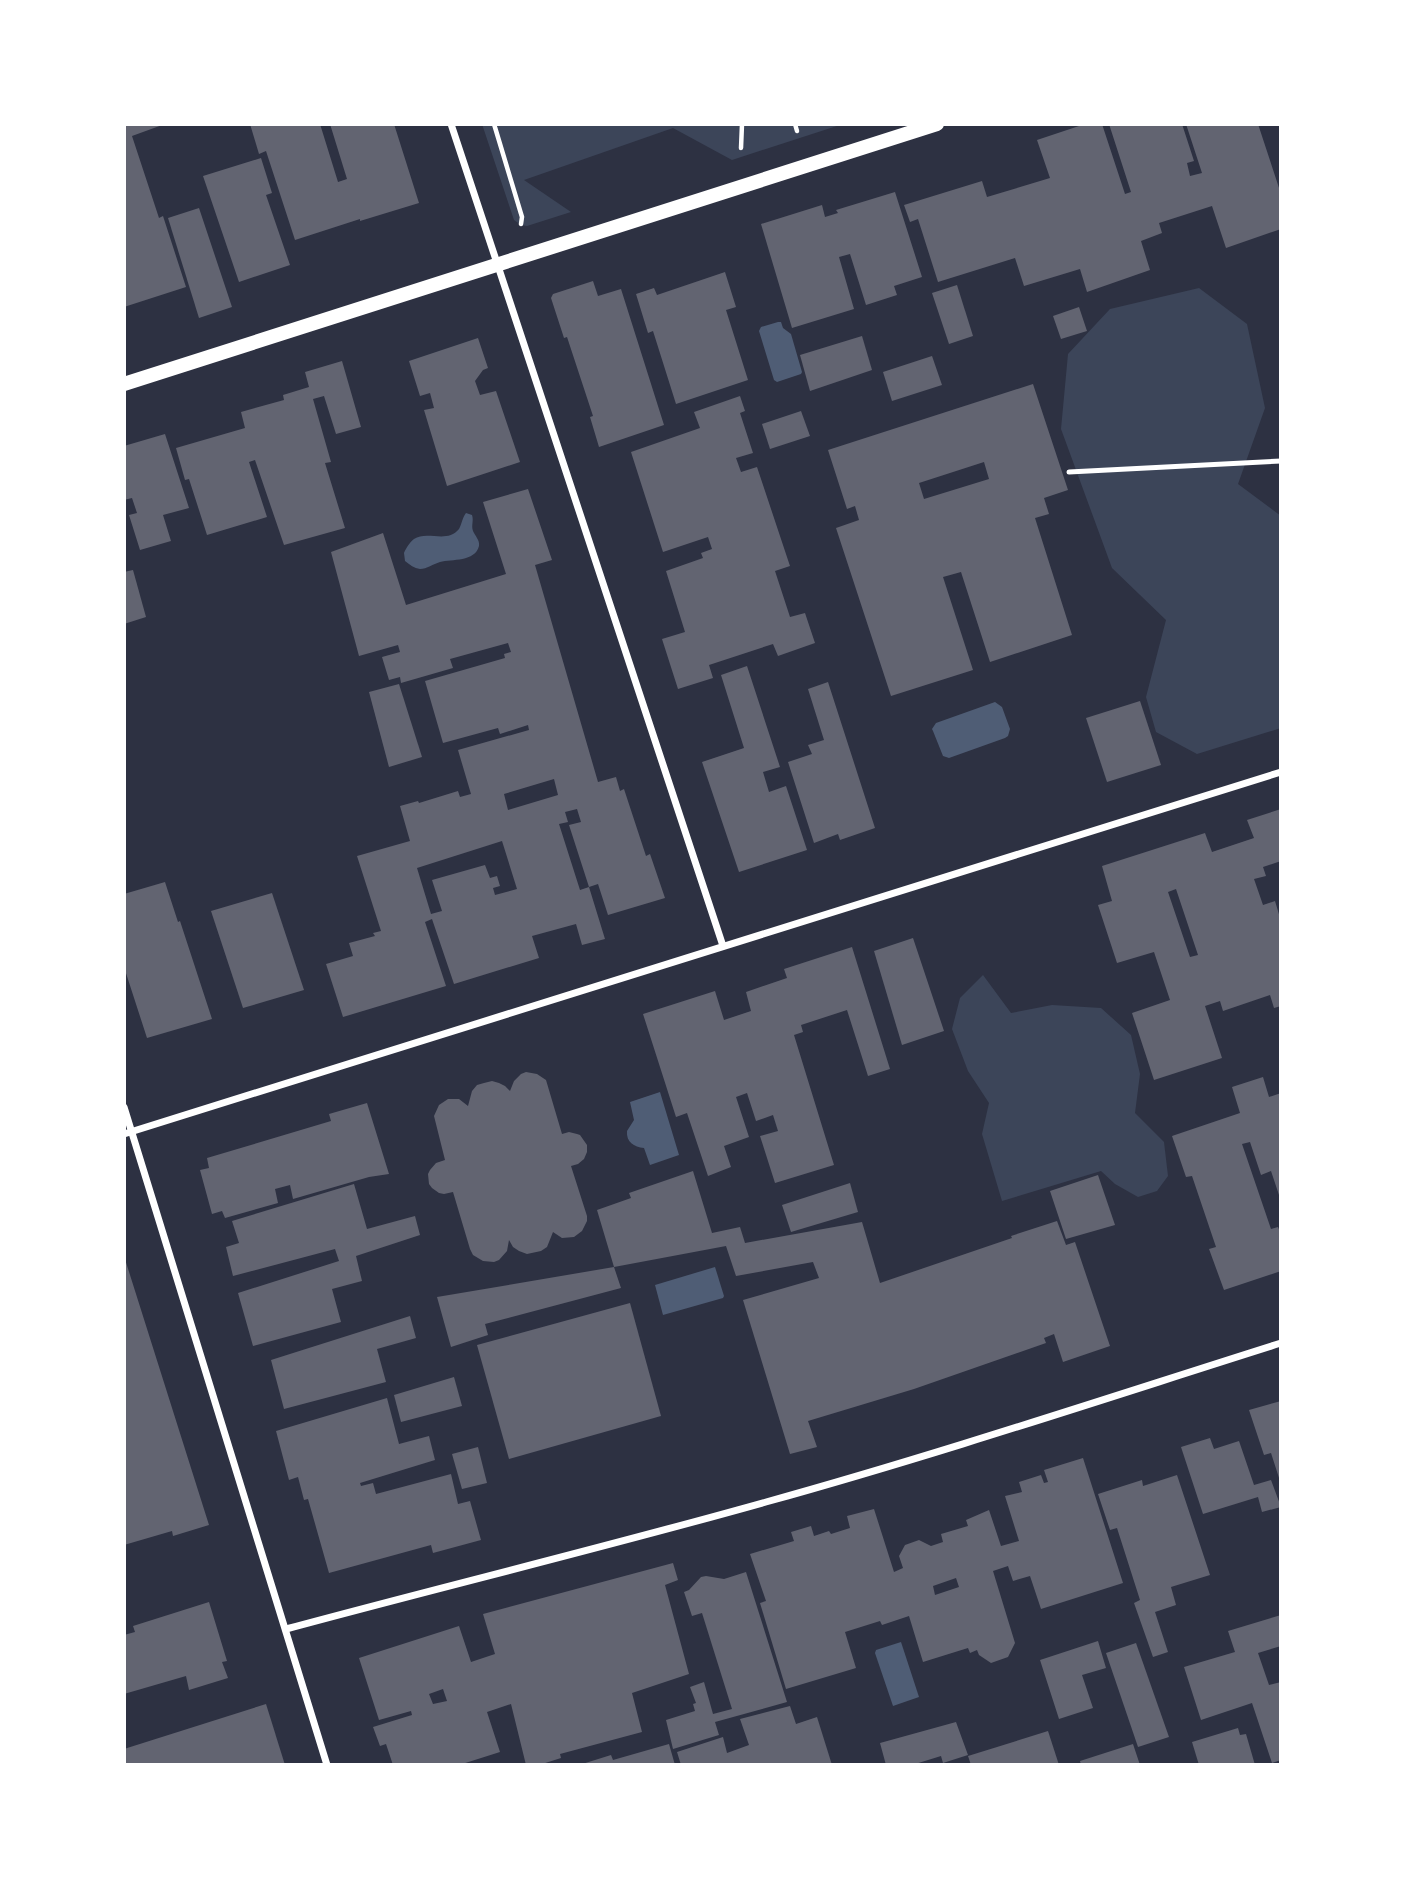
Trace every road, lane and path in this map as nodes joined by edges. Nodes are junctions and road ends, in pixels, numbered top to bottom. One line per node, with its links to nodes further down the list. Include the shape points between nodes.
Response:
1 (451, 124): 9 (street)
2 (494, 124): 8 (path)
3 (742, 124): 7 (path)
4 (795, 124): 6 (path)
5 (937, 124): 8 (main road)
6 (797, 131)
7 (741, 148)
8 (532, 254): 9 (main road)
9 (497, 265): 10 (main road); 14 (street)
10 (124, 384)
11 (1281, 461): 12 (lane)
12 (1069, 472)
13 (1281, 772): 14 (street)
14 (723, 946): 16 (street)
15 (124, 1107): 16 (street)
16 (128, 1133): 18 (street)
17 (1281, 1343): 18 (street, via 768,1502)
18 (286, 1629): 19 (street)
19 (327, 1765)

